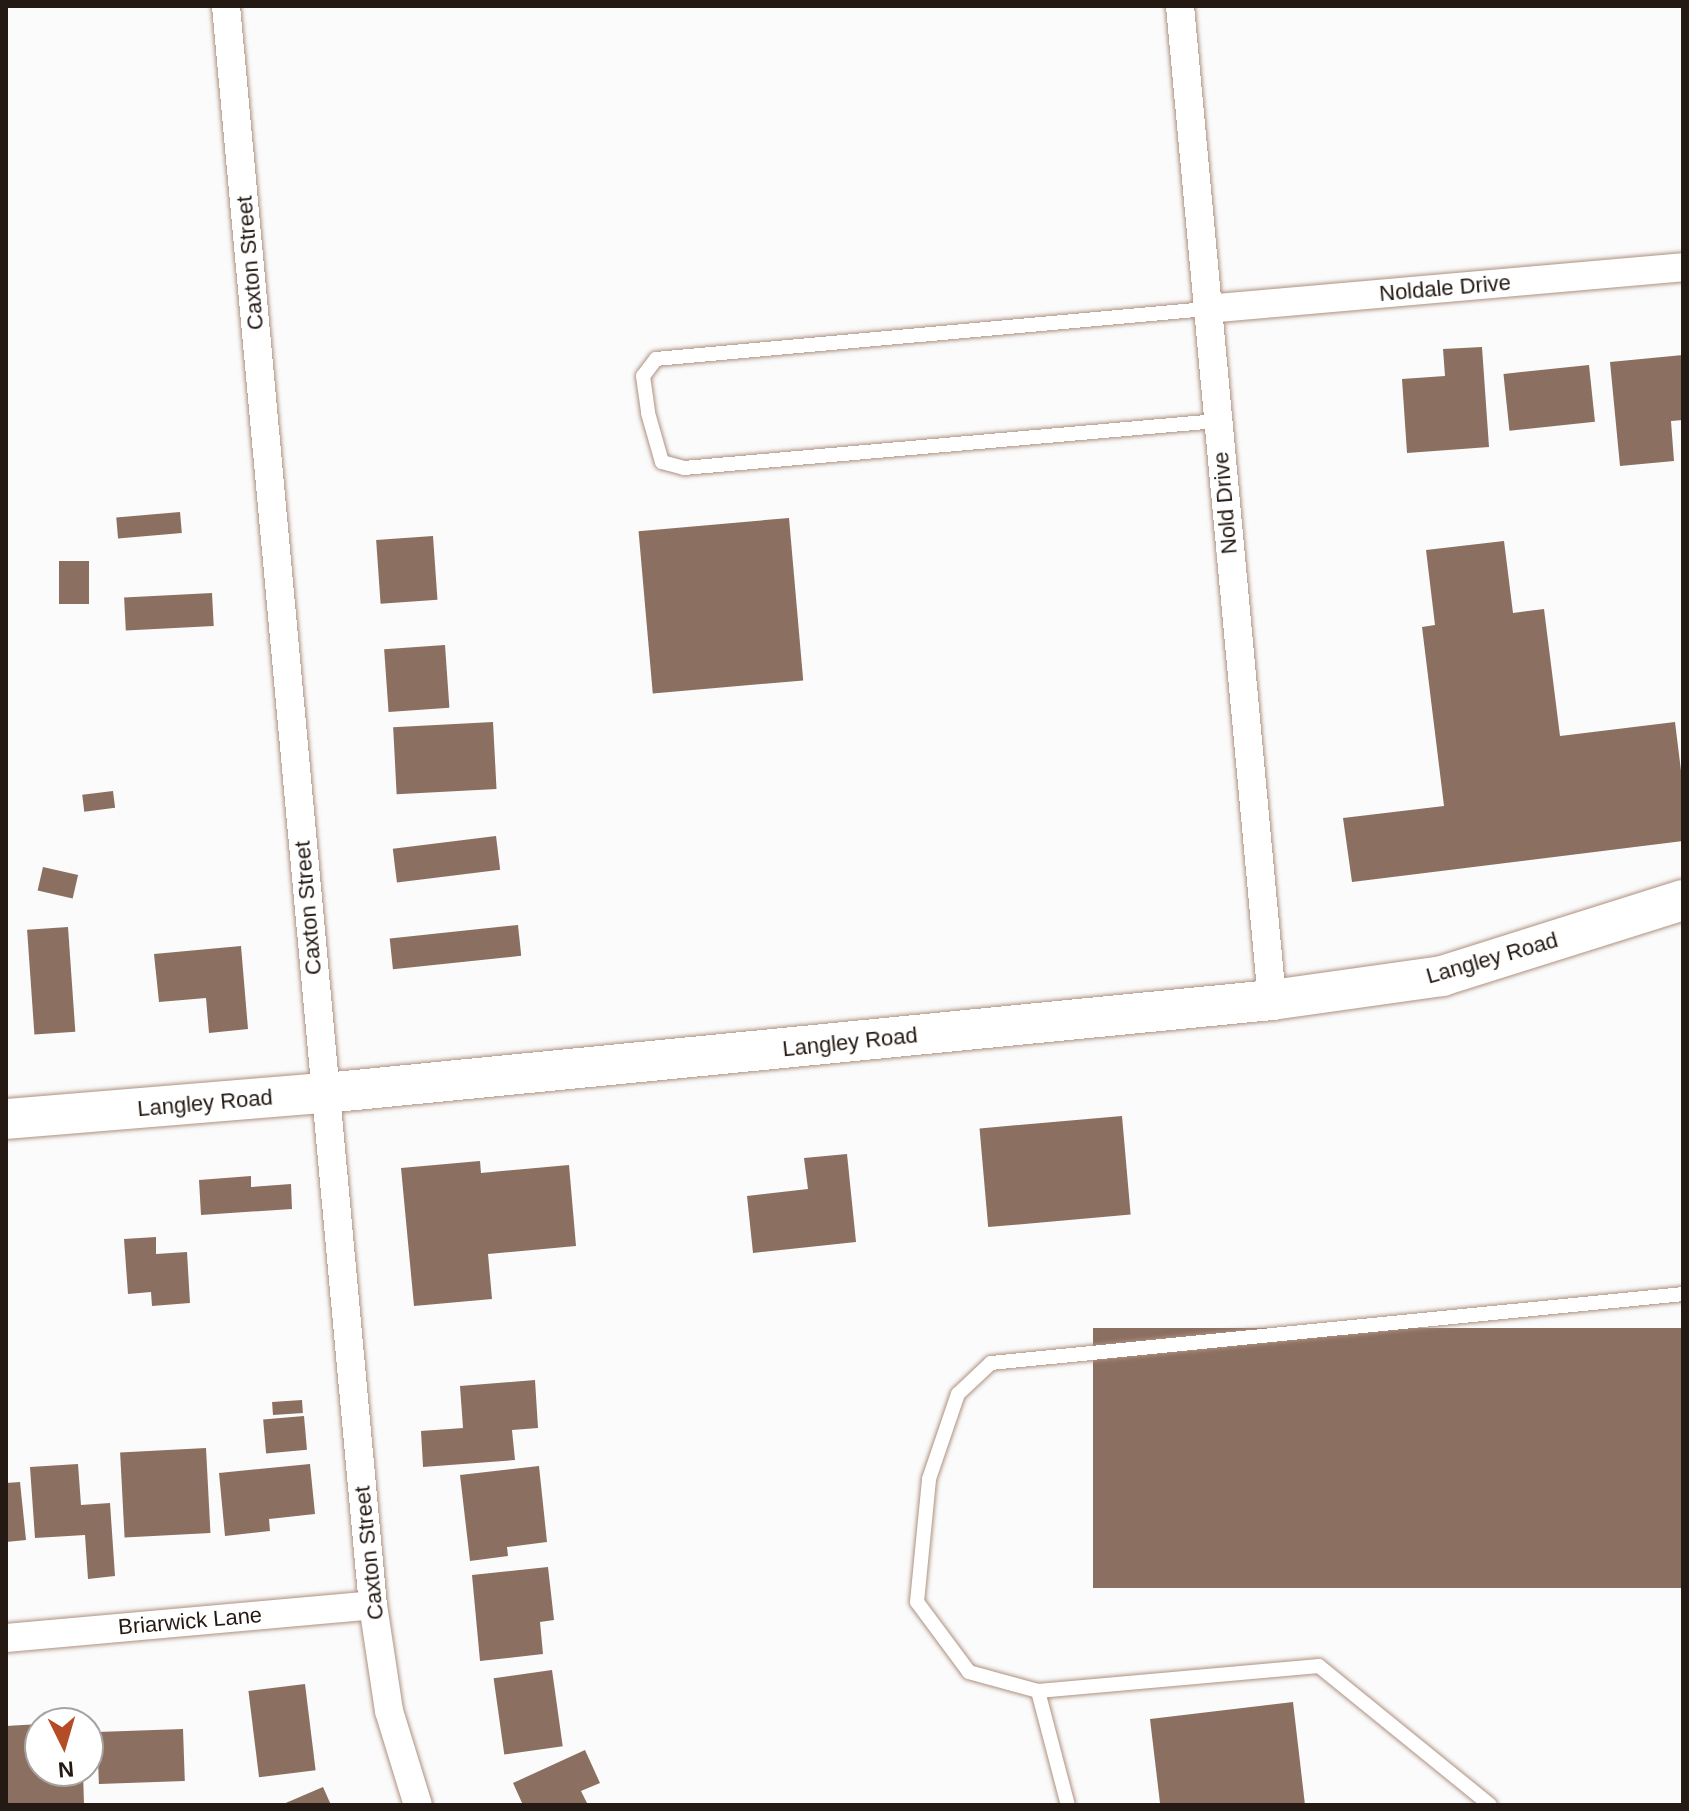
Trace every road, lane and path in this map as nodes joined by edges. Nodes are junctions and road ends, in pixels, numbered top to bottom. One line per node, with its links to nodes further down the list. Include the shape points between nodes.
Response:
1 (226, 6): 8 (street, Caxton Street)
2 (1180, 6): 4 (street, Nold Drive)
3 (1683, 267): 4 (street, Noldale Drive)
4 (1206, 309): 5 (street, Nold Drive); 5 (lane, via 656,359 643,376 662,462 684,468)
5 (1217, 421): 7 (street, Nold Drive)
6 (1683, 900): 7 (street, Langley Road, via 1442,976)
7 (1272, 1000): 8 (street, Langley Road)
8 (325, 1093): 9 (street, Langley Road); 11 (street, Caxton Street)
9 (6, 1119)
10 (1683, 1294): 13 (lane, via 991,1363 958,1394 929,1479 917,1602 969,1672)
11 (373, 1605): 12 (street, Briarwick Lane); 14 (street, Caxton Street, via 389,1711)
12 (6, 1638)
13 (1038, 1691): 15 (lane); 16 (lane, via 1319,1666)
14 (418, 1805)
15 (1068, 1805)
16 (1490, 1805)

